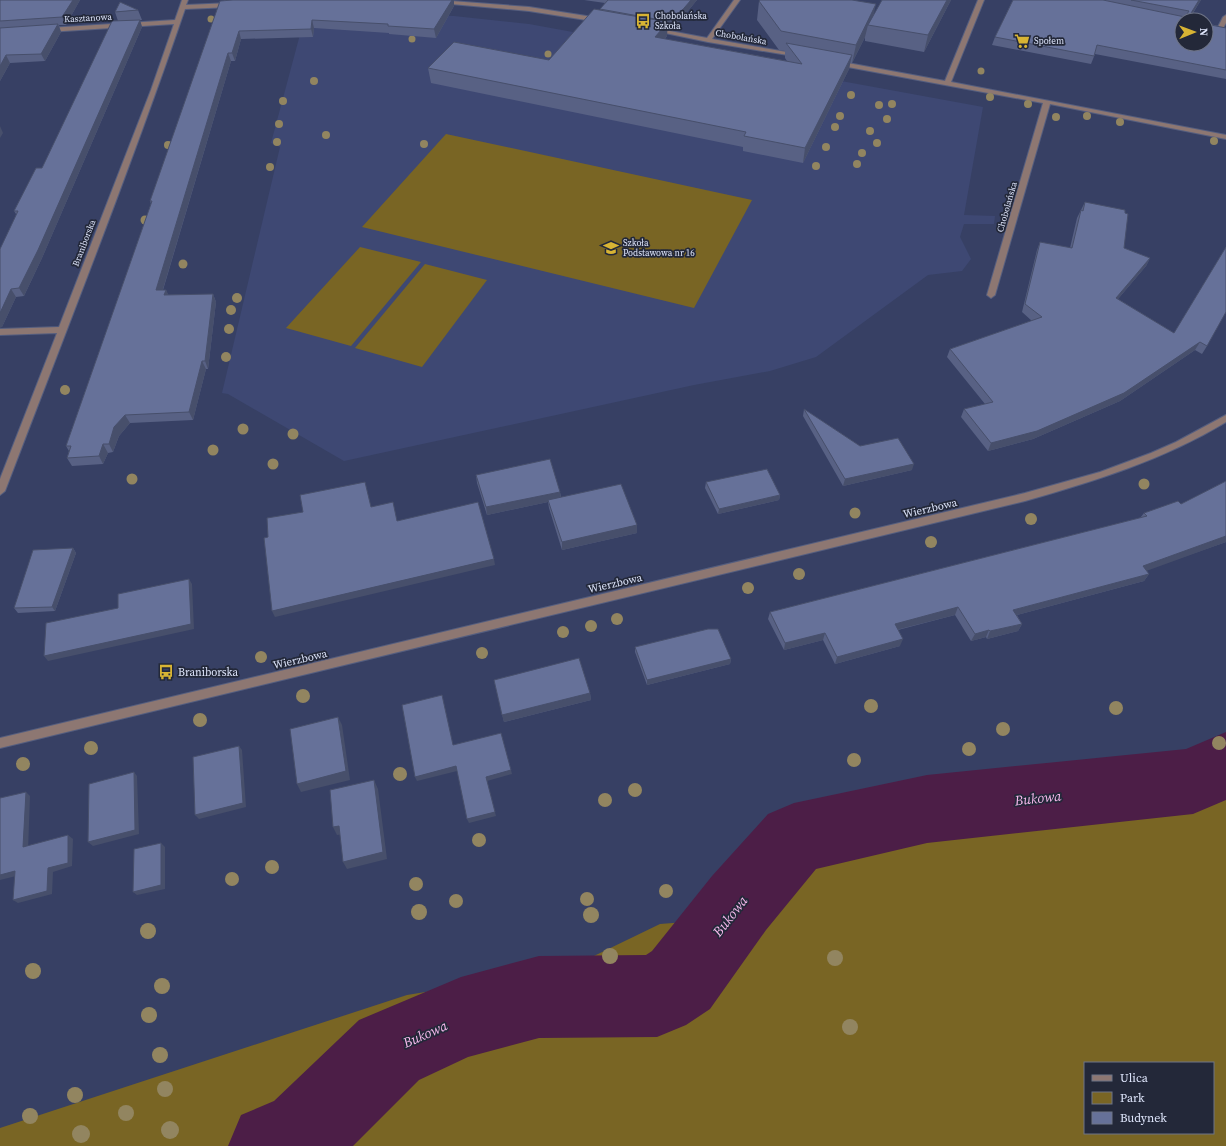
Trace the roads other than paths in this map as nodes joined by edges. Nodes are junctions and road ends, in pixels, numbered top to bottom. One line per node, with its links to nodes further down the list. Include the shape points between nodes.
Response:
1 (737, 0): 12 (street)
2 (982, 0): 15 (street)
3 (433, 1): 7 (street, via 529,9)
4 (184, 4): 5 (street); 8 (street, Braniborska)
5 (241, 4)
6 (1226, 17): 10 (street, via 1220,29)
7 (602, 21)
8 (178, 22): 11 (street, Kasztanowa); 19 (street, Braniborska)
9 (644, 28): 12 (street, Chobolańska)
10 (1214, 28)
11 (39, 30)
12 (708, 40): 13 (street, Chobolańska)
13 (809, 58)
14 (832, 62): 15 (street)
15 (947, 83): 16 (street)
16 (1047, 102): 17 (street); 18 (street, Chobolańska)
17 (1226, 137)
18 (991, 295)
19 (62, 330): 20 (street); 22 (street, Braniborska)
20 (0, 332)
21 (1226, 418): 23 (street, Wierzbowa, via 1176,446 1138,462 1025,497)
22 (0, 491)
23 (0, 743)

